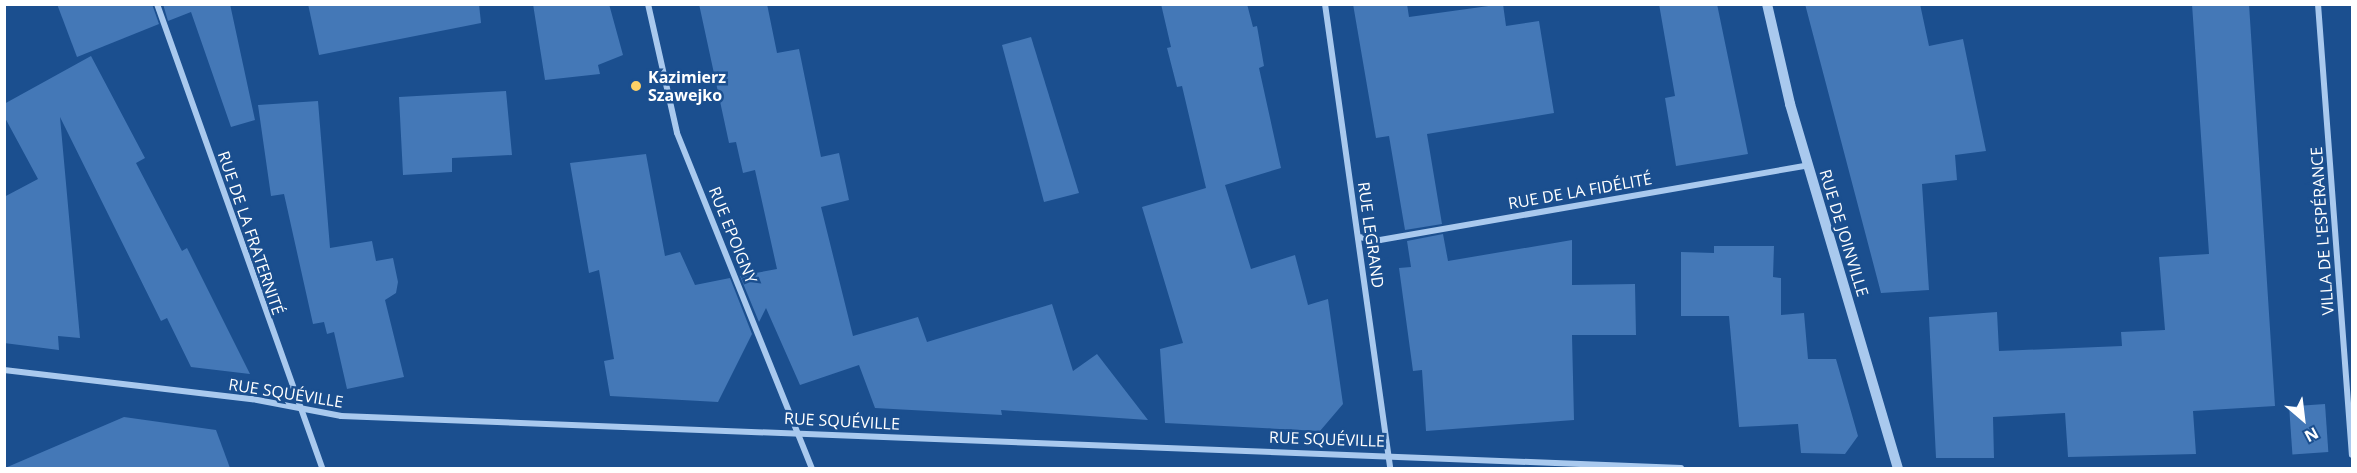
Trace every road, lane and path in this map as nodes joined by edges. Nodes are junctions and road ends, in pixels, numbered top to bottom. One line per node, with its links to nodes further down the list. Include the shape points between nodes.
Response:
1 (157, 4): 9 (street, RUE DE LA FRATERNITÉ)
2 (648, 4): 10 (street, RUE EPOIGNY, via 677,133)
3 (1324, 4): 7 (street, RUE LEGRAND)
4 (1767, 4): 6 (street, RUE DE JOINVILLE)
5 (2318, 4): 12 (street, VILLA DE L'ESPÉRANCE)
6 (1808, 165): 7 (street, RUE DE LA FIDÉLITÉ, via 1380,240); 17 (street, RUE DE JOINVILLE)
7 (1358, 237): 11 (street, RUE LEGRAND)
8 (4, 370): 9 (street, RUE SQUÉVILLE, via 252,399)
9 (299, 411): 10 (street, RUE SQUÉVILLE, via 341,416); 13 (street, RUE DE LA FRATERNITÉ)
10 (797, 432): 11 (street, RUE SQUÉVILLE); 14 (street, RUE EPOIGNY)
11 (1389, 455): 15 (street, RUE LEGRAND); 16 (street, RUE SQUÉVILLE)
12 (2352, 455)
13 (322, 468)
14 (812, 468)
15 (1390, 468)
16 (1681, 468)
17 (1899, 468)

